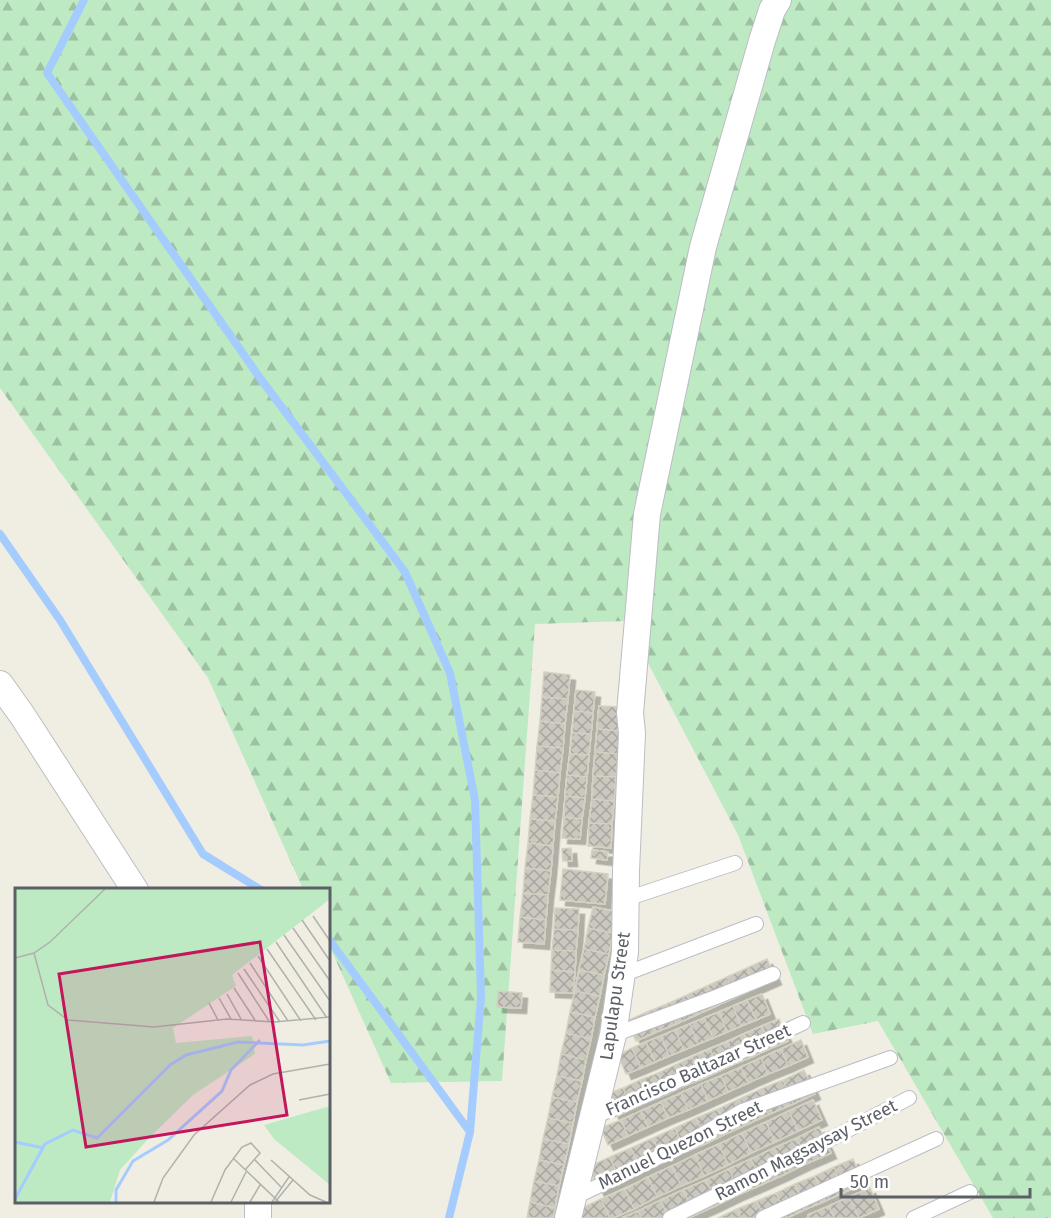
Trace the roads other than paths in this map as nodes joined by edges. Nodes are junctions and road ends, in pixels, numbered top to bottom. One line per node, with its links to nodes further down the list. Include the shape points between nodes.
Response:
1 (778, 0): 5 (street, Lapulapu Street, via 762,41 703,247 647,514 630,713)
2 (0, 684): 4 (street)
3 (735, 863): 5 (lane)
4 (134, 888)
5 (626, 899): 8 (street, Lapulapu Street)
6 (756, 924): 8 (lane)
7 (773, 974): 10 (lane)
8 (622, 975): 10 (street, Lapulapu Street)
9 (803, 1023): 13 (lane, Francisco Baltazar Street)
10 (613, 1035): 13 (street, Lapulapu Street)
11 (890, 1058): 16 (lane, Manuel Quezon Street, via 742,1111)
12 (909, 1098): 17 (lane, Ramon Magsaysay Street)
13 (593, 1117): 16 (street, Lapulapu Street)
14 (936, 1139): 18 (lane)
15 (970, 1192): 19 (lane)
16 (570, 1208)
17 (670, 1218)
18 (763, 1218)
19 (914, 1218)

